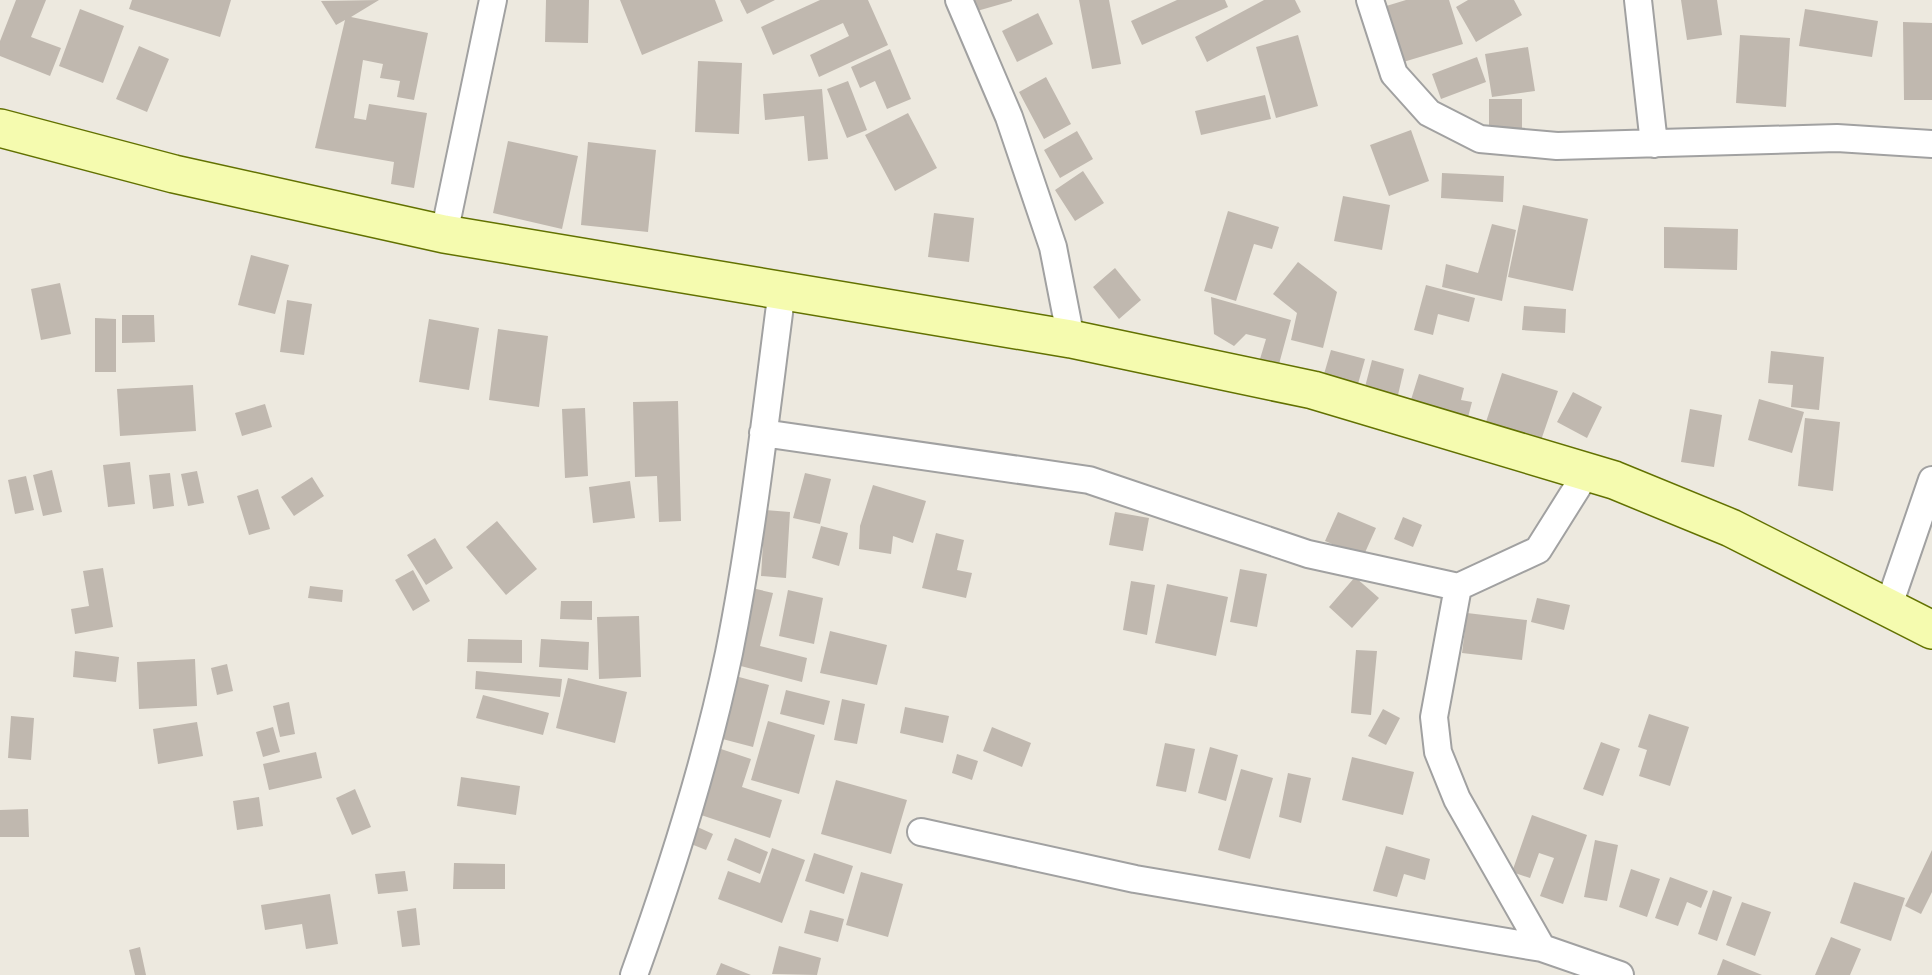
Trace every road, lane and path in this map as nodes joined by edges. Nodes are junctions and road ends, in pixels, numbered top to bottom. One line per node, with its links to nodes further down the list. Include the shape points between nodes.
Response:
1 (493, 0): 8 (street)
2 (959, 0): 10 (street, via 1009,117 1053,247)
3 (1370, 0): 6 (street, via 1394,74 1429,113 1480,139 1557,146)
4 (1638, 0): 6 (street)
5 (0, 128): 8 (main road, via 173,174)
6 (1654, 144): 7 (street, via 1836,138)
7 (1932, 144)
8 (444, 234): 9 (main road)
9 (782, 290): 10 (main road); 11 (street)
10 (1070, 339): 12 (main road, via 1313,390)
11 (763, 433): 14 (street, via 1089,480 1308,554); 19 (street, via 729,653 687,821)
12 (1587, 472): 14 (street, via 1538,550); 15 (main road, via 1731,528)
13 (1932, 480): 15 (street)
14 (1458, 587): 18 (street, via 1434,717 1438,752 1457,799)
15 (1888, 608): 16 (main road)
16 (1932, 630)
17 (921, 832): 18 (street, via 1135,879)
18 (1542, 948): 20 (street)
19 (634, 975)
20 (1620, 975)

